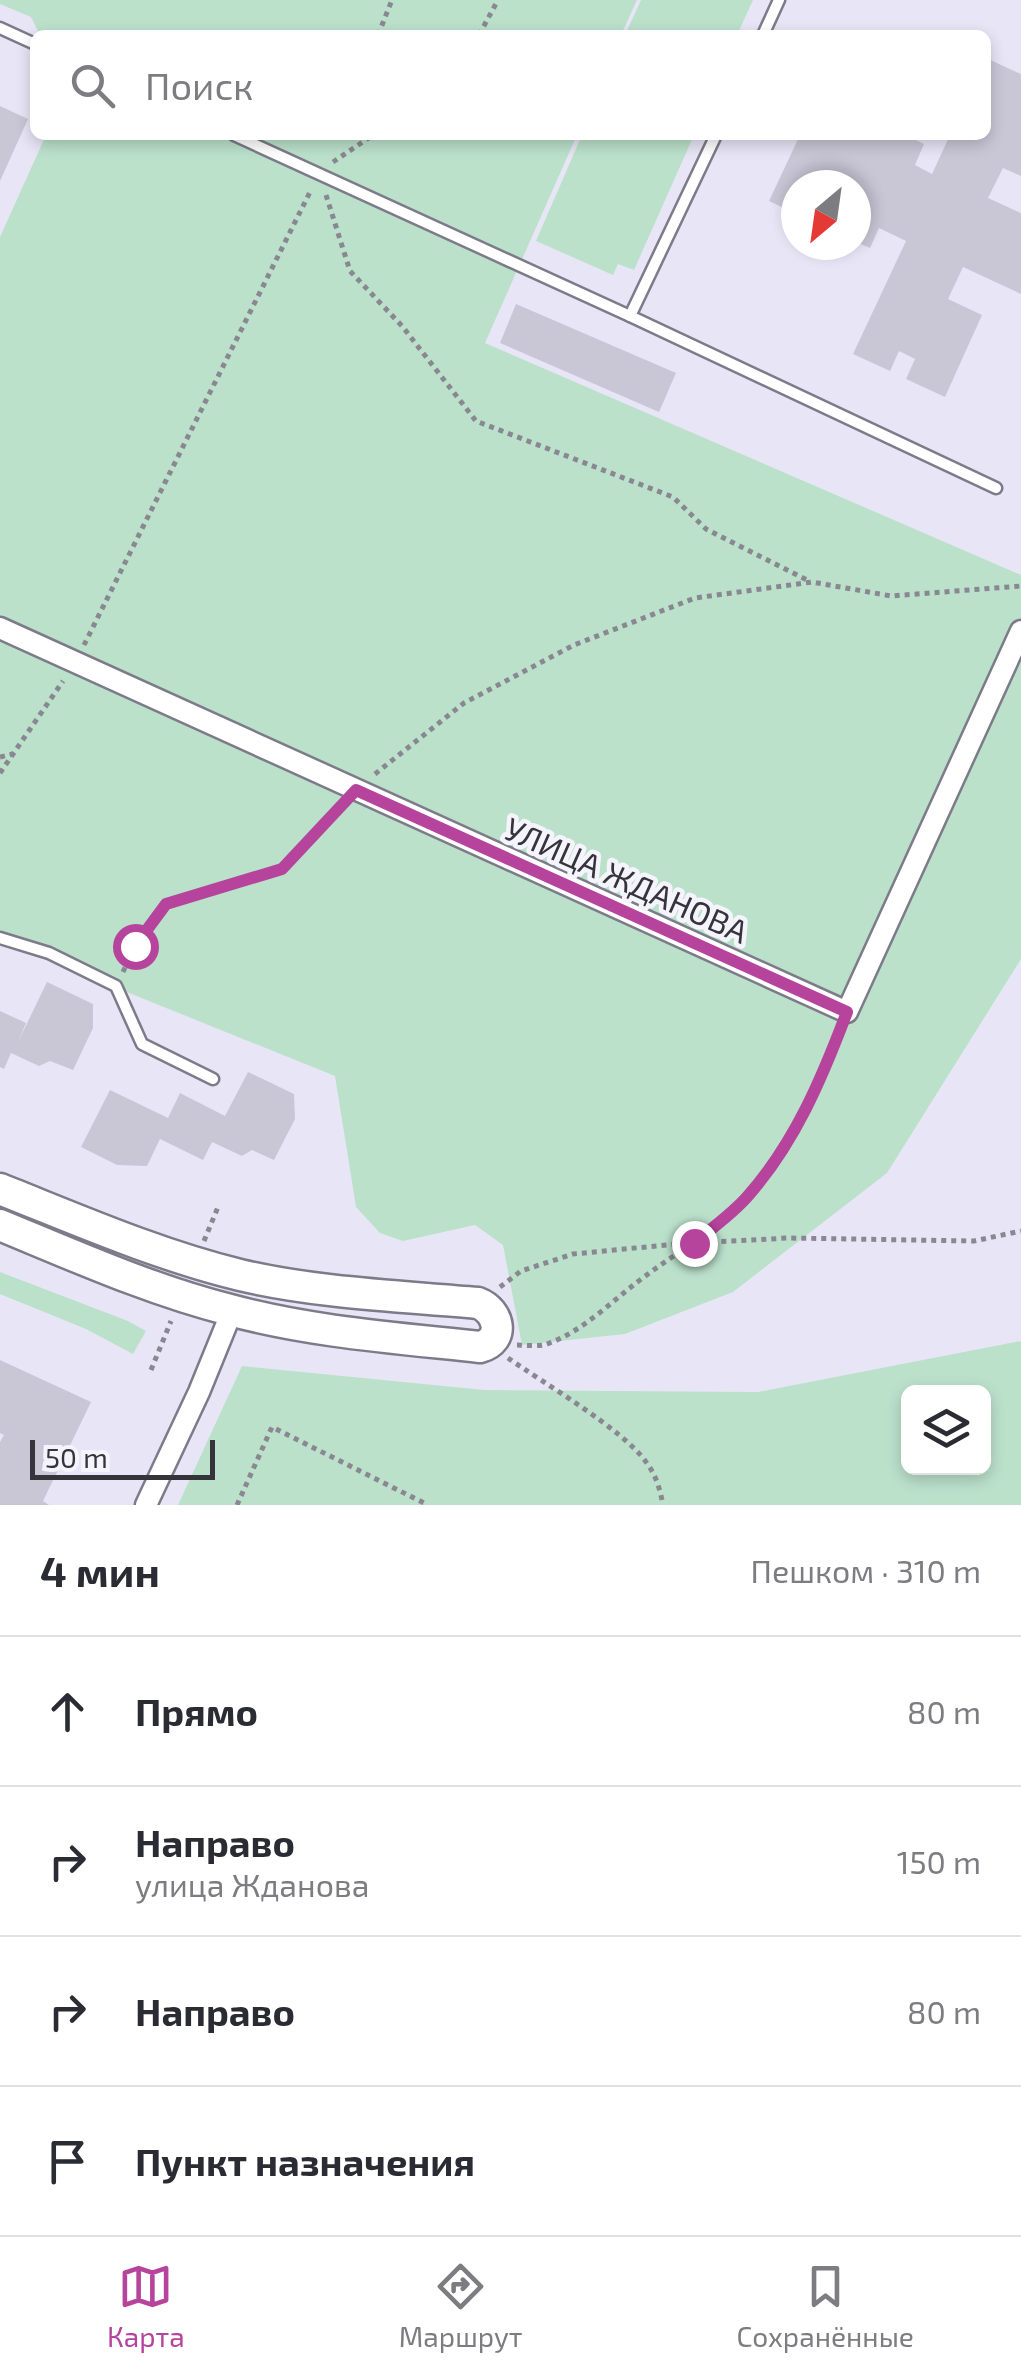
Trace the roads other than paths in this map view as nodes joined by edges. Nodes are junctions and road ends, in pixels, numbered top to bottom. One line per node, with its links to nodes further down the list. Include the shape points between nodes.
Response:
1 (779, 0): 3 (lane)
2 (0, 28): 4 (lane)
3 (765, 30)
4 (30, 42)
5 (245, 140): 7 (lane)
6 (714, 140): 7 (lane)
7 (630, 316): 8 (lane)
8 (996, 488)
9 (0, 628): 10 (street, УЛИЦА ЖДАНОВА, via 847,1012)
10 (1021, 630)
11 (0, 938): 12 (lane, via 116,986 142,1044)
12 (214, 1078)
13 (0, 1189): 15 (street)
14 (0, 1225): 16 (street)
15 (241, 1275): 16 (street); 16 (street, via 478,1303 495,1316 496,1336 480,1347)
16 (232, 1311): 17 (street)
17 (146, 1505)

